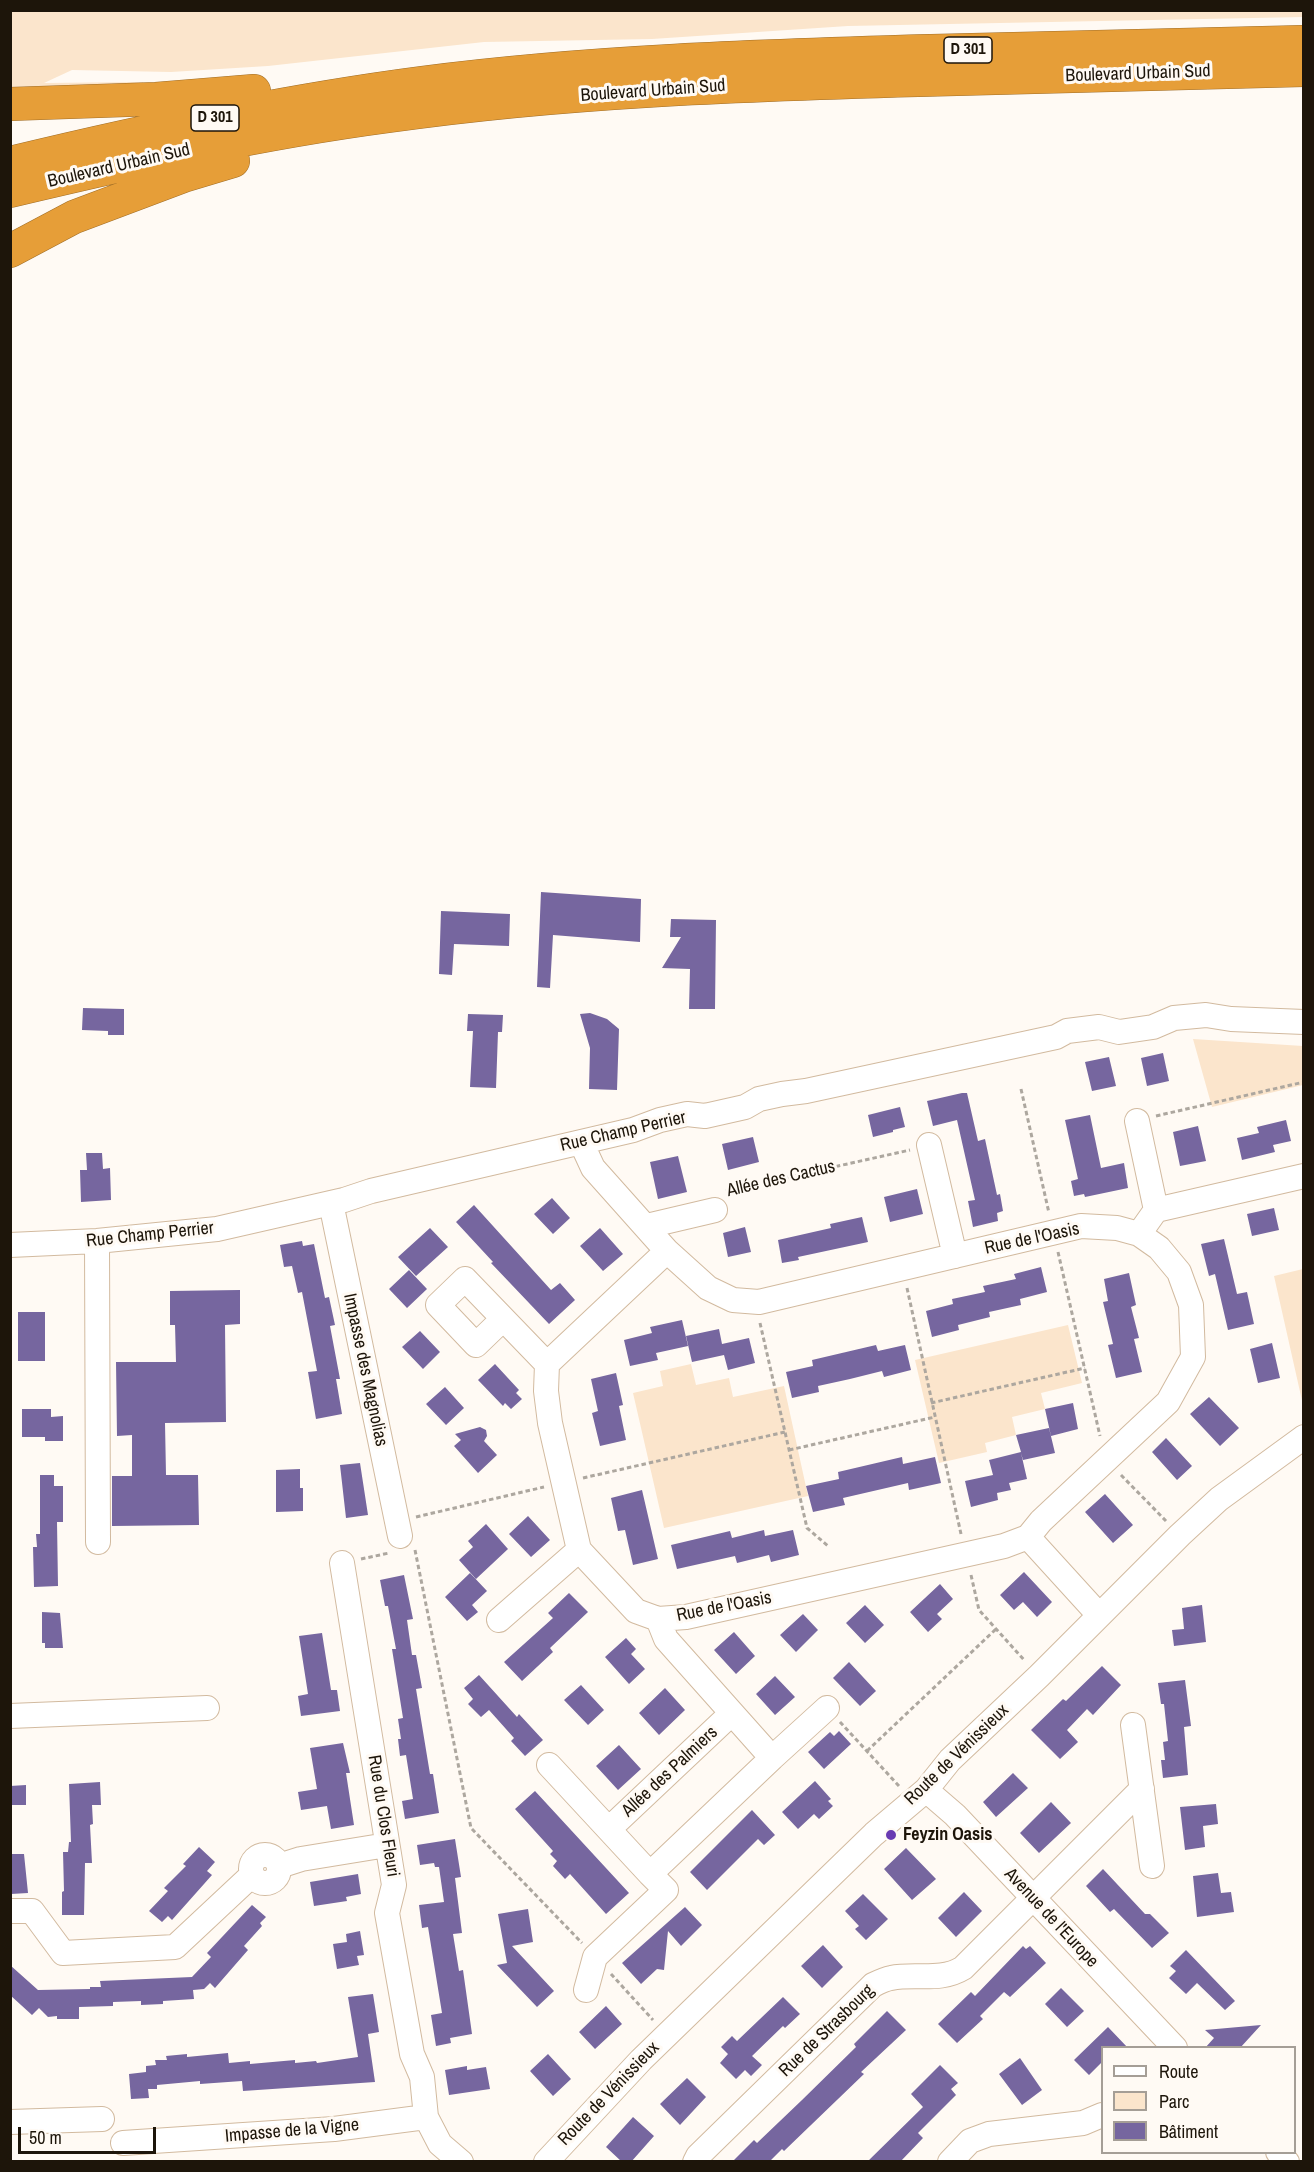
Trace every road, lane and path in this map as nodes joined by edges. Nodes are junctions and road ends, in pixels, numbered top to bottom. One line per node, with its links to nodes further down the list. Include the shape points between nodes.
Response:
1 (1304, 42): 3 (highway, Boulevard Urbain Sud / D 301, via 632,63)
2 (1304, 70): 5 (highway, Boulevard Urbain Sud / D 301, via 739,85 604,93)
3 (422, 83): 4 (highway, via 385,75 156,99); 6 (highway, Boulevard Urbain Sud / D 301, via 283,104)
4 (10, 104)
5 (390, 115): 7 (highway, Boulevard Urbain Sud / D 301, via 202,147); 8 (highway, via 362,135 254,155 183,176 74,217)
6 (10, 163)
7 (10, 191)
8 (10, 251)
9 (1304, 1022): 13 (street, Rue Champ Perrier, via 1206,1016 1174,1018 1153,1027 1119,1032 1099,1027 1067,1031 759,1099 745,1107 705,1116 687,1114 660,1120)
10 (1304, 1082): 12 (path)
11 (1021, 1089): 20 (path)
12 (1137, 1121): 18 (street)
13 (582, 1142): 16 (street, Rue Champ Perrier); 19 (street, Rue de l'Oasis, via 593,1168)
14 (929, 1145): 17 (path, Allée des Cactus, via 717,1194); 25 (street)
15 (1304, 1176): 18 (street)
16 (331, 1203): 22 (street, Rue Champ Perrier, via 217,1229); 40 (street, Impasse des Magnolias)
17 (715, 1210): 19 (street, Allée des Cactus)
18 (1156, 1210): 21 (street)
19 (647, 1226): 24 (street, Rue de l'Oasis)
20 (1054, 1233): 21 (street, Rue de l'Oasis, via 1081,1226); 25 (street, Rue de l'Oasis); 30 (path)
21 (1139, 1234): 36 (street, Rue de l'Oasis, via 1159,1248 1179,1272 1191,1305 1193,1357 1168,1402)
22 (97, 1241): 23 (street, Rue Champ Perrier); 41 (street)
23 (10, 1245)
24 (667, 1251): 27 (street, Rue de l'Oasis, via 708,1288 733,1300); 29 (street)
25 (955, 1256): 26 (street, Rue de l'Oasis)
26 (903, 1269): 27 (street, Rue de l'Oasis); 31 (path)
27 (759, 1302): 33 (path, via 761,1330)
28 (503, 1318): 29 (street)
29 (548, 1364): 37 (street, via 550,1423)
30 (1085, 1368): 31 (path); 36 (path)
31 (931, 1403): 32 (path)
32 (934, 1417): 35 (path); 44 (path)
33 (785, 1432): 35 (path); 37 (path)
34 (1304, 1437): 38 (street, Route de Vénissieux, via 1219,1500)
35 (789, 1450): 42 (path, via 807,1528)
36 (1106, 1460): 38 (path); 39 (street, Rue de l'Oasis)
37 (565, 1482): 40 (path); 43 (street)
38 (1180, 1535): 46 (street, Route de Vénissieux)
39 (1028, 1537): 44 (street, Rue de l'Oasis); 46 (street)
40 (404, 1538): 45 (path); 67 (path, via 471,1828)
41 (98, 1542)
42 (828, 1546)
43 (579, 1550): 47 (street, Rue de l'Oasis, via 636,1611); 48 (street)
44 (966, 1554): 47 (street, Rue de l'Oasis, via 686,1617); 49 (path, via 979,1610)
45 (342, 1563): 62 (street, Rue du Clos Fleuri)
46 (1099, 1616): 50 (street, Route de Vénissieux)
47 (658, 1619): 53 (street, Allée des Palmiers, via 666,1639)
48 (499, 1620)
49 (996, 1629): 50 (path); 56 (path)
50 (1039, 1676): 60 (street, Route de Vénissieux)
51 (207, 1708): 54 (street)
52 (827, 1708): 56 (path); 57 (street)
53 (731, 1714): 57 (street, Allée des Palmiers); 61 (street, Allée des Palmiers)
54 (10, 1716)
55 (1132, 1725): 59 (street)
56 (867, 1751): 60 (path)
57 (772, 1758): 64 (street)
58 (549, 1765): 61 (street, Allée des Palmiers)
59 (1142, 1789): 63 (street); 65 (street, Rue de Strasbourg)
60 (915, 1791): 65 (street, Avenue de l'Europe, via 955,1815); 69 (street, Route de Vénissieux)
61 (609, 1829): 64 (street, Allée des Palmiers)
62 (387, 1845): 66 (street, via 279,1866 275,1858 262,1855 254,1860 252,1875 175,1947 63,1953 32,1911); 72 (street, Rue du Clos Fleuri, via 394,1885 387,1913 412,2054 422,2077)
63 (1152, 1866)
64 (650, 1874): 67 (street, Allée des Palmiers, via 666,1890)
65 (1031, 1897): 70 (street, Avenue de l'Europe); 78 (street, Rue de Strasbourg, via 963,1968 940,1977 892,1978 873,1984)
66 (10, 1911)
67 (595, 1956): 68 (street); 69 (path)
68 (585, 1990)
69 (667, 2034): 77 (street, Route de Vénissieux)
70 (1171, 2046)
71 (1101, 2115): 79 (street, via 1083,2123 989,2134 970,2141)
72 (426, 2117): 75 (street, Impasse de la Vigne, via 334,2129); 76 (street, Rue du Clos Fleuri, via 440,2144)
73 (102, 2119): 74 (street)
74 (10, 2122)
75 (123, 2144)
76 (461, 2162)
77 (546, 2162)
78 (696, 2162)
79 (950, 2162)

